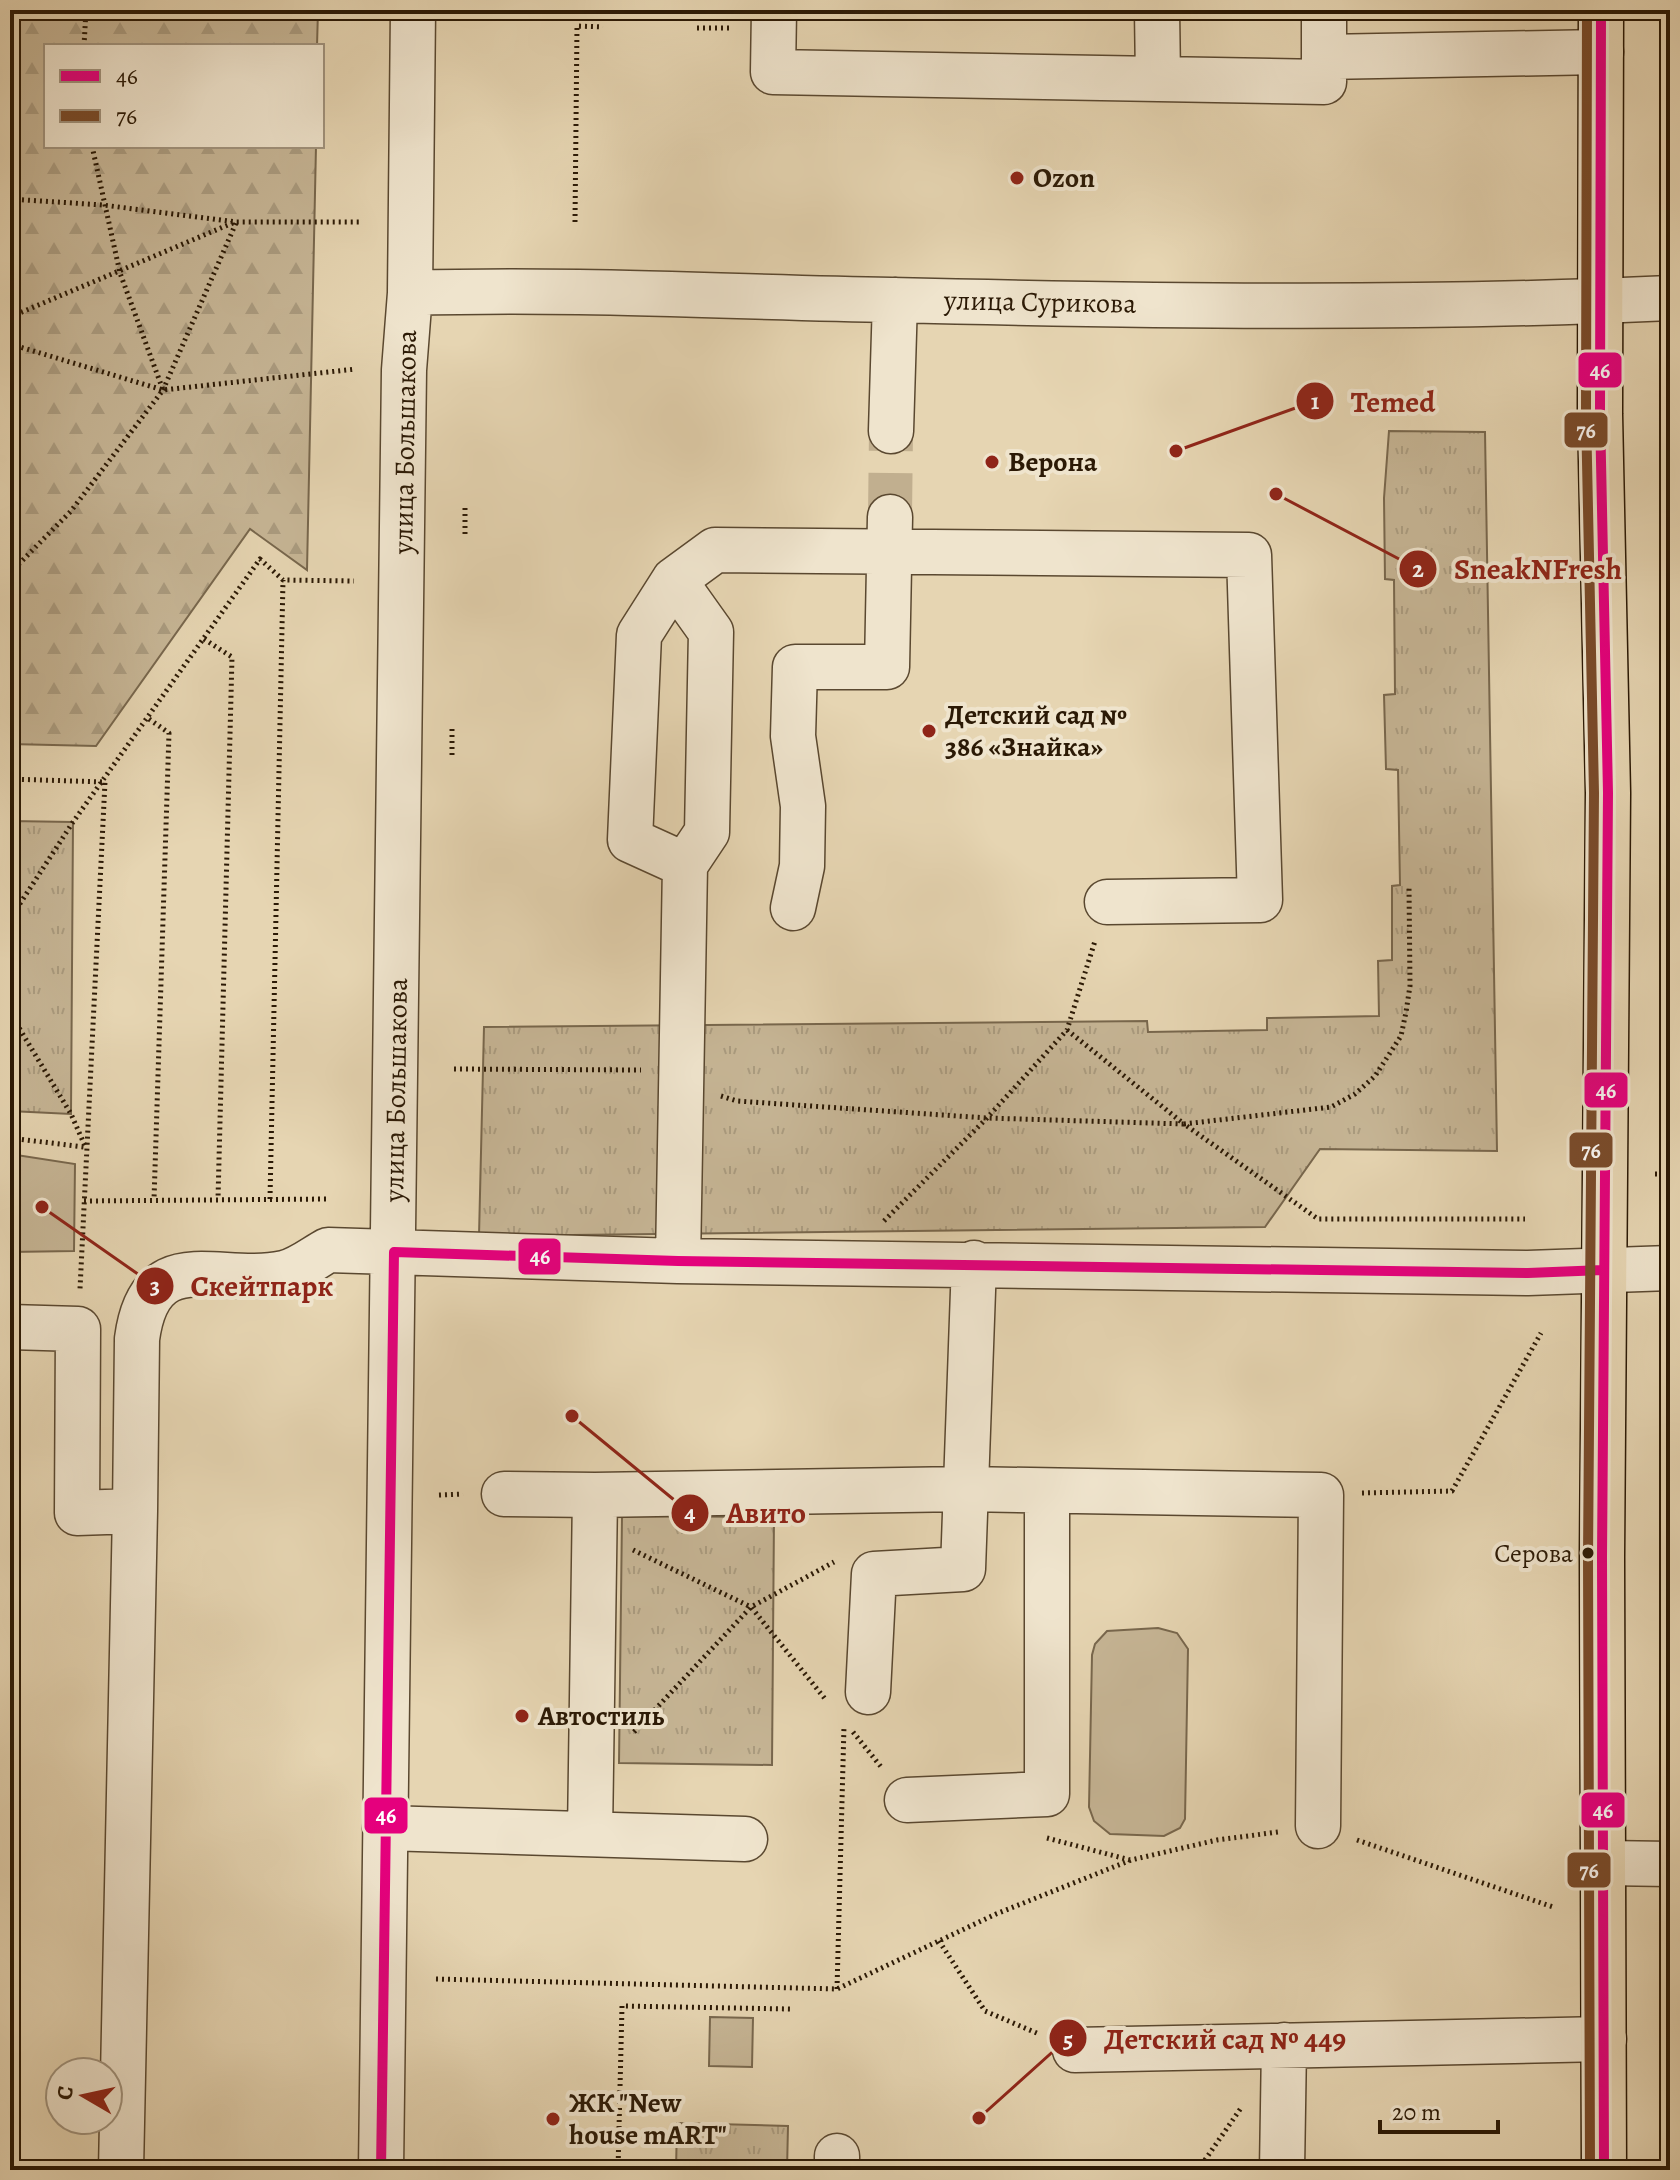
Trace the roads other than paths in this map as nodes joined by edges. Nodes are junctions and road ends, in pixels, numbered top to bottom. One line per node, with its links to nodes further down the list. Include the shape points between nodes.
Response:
1 (413, 10): 8 (street, улица Большакова)
2 (774, 10): 7 (street, via 773,72)
3 (1157, 10): 7 (street)
4 (1324, 10): 6 (street)
5 (1601, 31): 6 (street); 11 (main road)
6 (1324, 57): 7 (street, via 1324,82)
7 (1158, 79)
8 (410, 293): 10 (street, улица Сурикова); 18 (street, улица Большакова, via 404,370)
9 (1670, 298): 11 (street, улица Сурикова)
10 (895, 300): 11 (street, улица Сурикова, via 1477,306); 12 (street)
11 (1600, 302): 22 (main road, via 1608,793)
12 (891, 431)
13 (890, 535): 14 (street, via 715,550); 16 (street, via 1249,555 1260,900); 17 (street, via 887,667 795,667 793,736 803,806 802,866)
14 (674, 580): 15 (street, via 711,632 707,832); 15 (street, via 639,635 630,840)
15 (685, 865): 19 (street)
16 (1107, 902)
17 (793, 908)
18 (394, 1252): 19 (street); 27 (street, via 328,1250 286,1273 186,1275 165,1281 151,1293 140,1313 137,1339); 32 (street, улица Большакова)
19 (678, 1261): 20 (street)
20 (974, 1263): 22 (street); 24 (street)
21 (1670, 1268): 22 (street)
22 (1603, 1270): 35 (main road)
23 (10, 1327): 27 (street, via 78,1329 77,1513)
24 (964, 1489): 25 (street); 28 (street); 29 (street, via 963,1569 874,1574)
25 (1047, 1491): 30 (street, via 1047,1794); 31 (street, via 1321,1495)
26 (504, 1494): 28 (street)
27 (135, 1511): 40 (street)
28 (595, 1512): 33 (street)
29 (852, 1702)
30 (907, 1800)
31 (1318, 1826)
32 (385, 1828): 33 (street); 41 (street, улица Большакова)
33 (590, 1834): 34 (street)
34 (745, 1839)
35 (1605, 1863): 36 (street); 37 (main road)
36 (1670, 1864)
37 (1604, 2039): 38 (street); 43 (main road)
38 (1284, 2045): 39 (street); 42 (street)
39 (1075, 2050)
40 (121, 2170)
41 (381, 2170)
42 (1282, 2170)
43 (1604, 2170)

